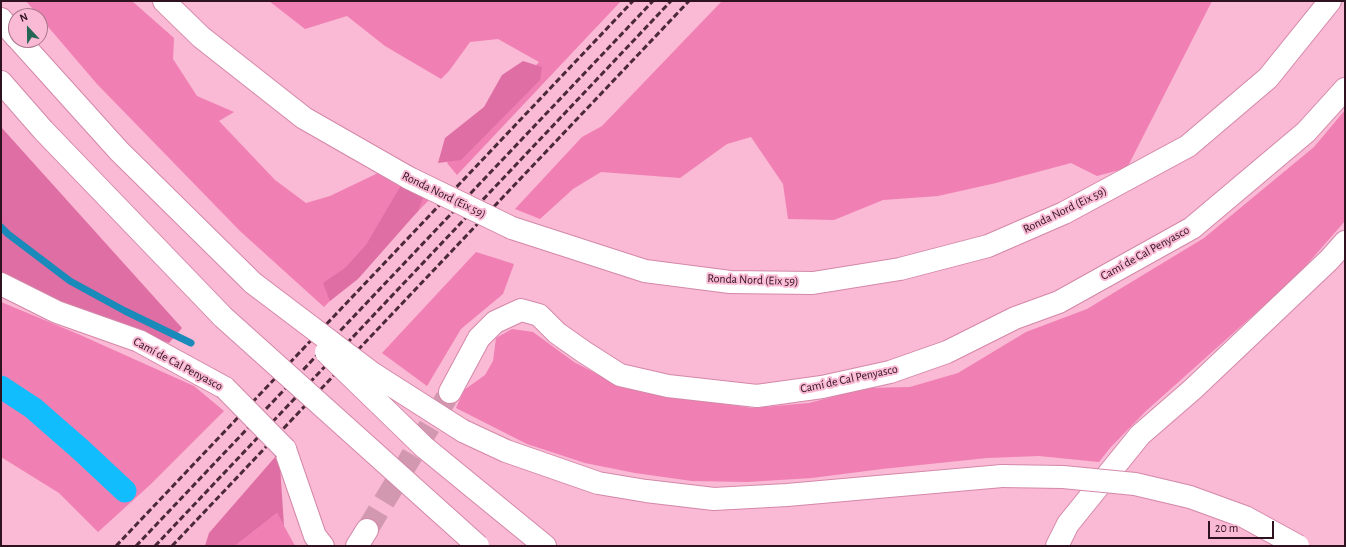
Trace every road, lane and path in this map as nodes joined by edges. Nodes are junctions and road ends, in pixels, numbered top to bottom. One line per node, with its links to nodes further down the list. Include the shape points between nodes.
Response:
1 (164, 1): 2 (main road, Ronda Nord (Eix 59), bridge, via 201,36 304,118 409,178 512,228 645,271 730,282 813,282 900,269 988,246 1064,213 1188,146 1268,78)
2 (1330, 1)
3 (1, 19): 4 (main road)
4 (8, 27)
5 (26, 48): 9 (main road, via 119,151)
6 (1, 82): 13 (main road, bridge, via 43,130 223,317)
7 (1345, 88): 11 (main road, Camí de Cal Penyasco, via 1306,132 1192,228 1059,302 1016,318 947,352 890,372 822,387 757,396 668,386 620,376 557,333 539,315 521,310 495,322 479,338)
8 (1345, 242): 15 (main road, via 1199,383 1140,435 1068,524)
9 (253, 283): 14 (main road, bridge, via 424,447); 16 (main road, bridge, via 372,373 463,432 506,451 598,483 714,499 1002,476 1063,477 1135,484 1190,497 1246,517)
10 (1, 284): 12 (main road, Camí de Cal Penyasco, bridge, via 57,312 139,341 225,388 285,449 315,536)
11 (450, 392)
12 (323, 546)
13 (478, 546)
14 (545, 546)
15 (1056, 546)
16 (1298, 546)

